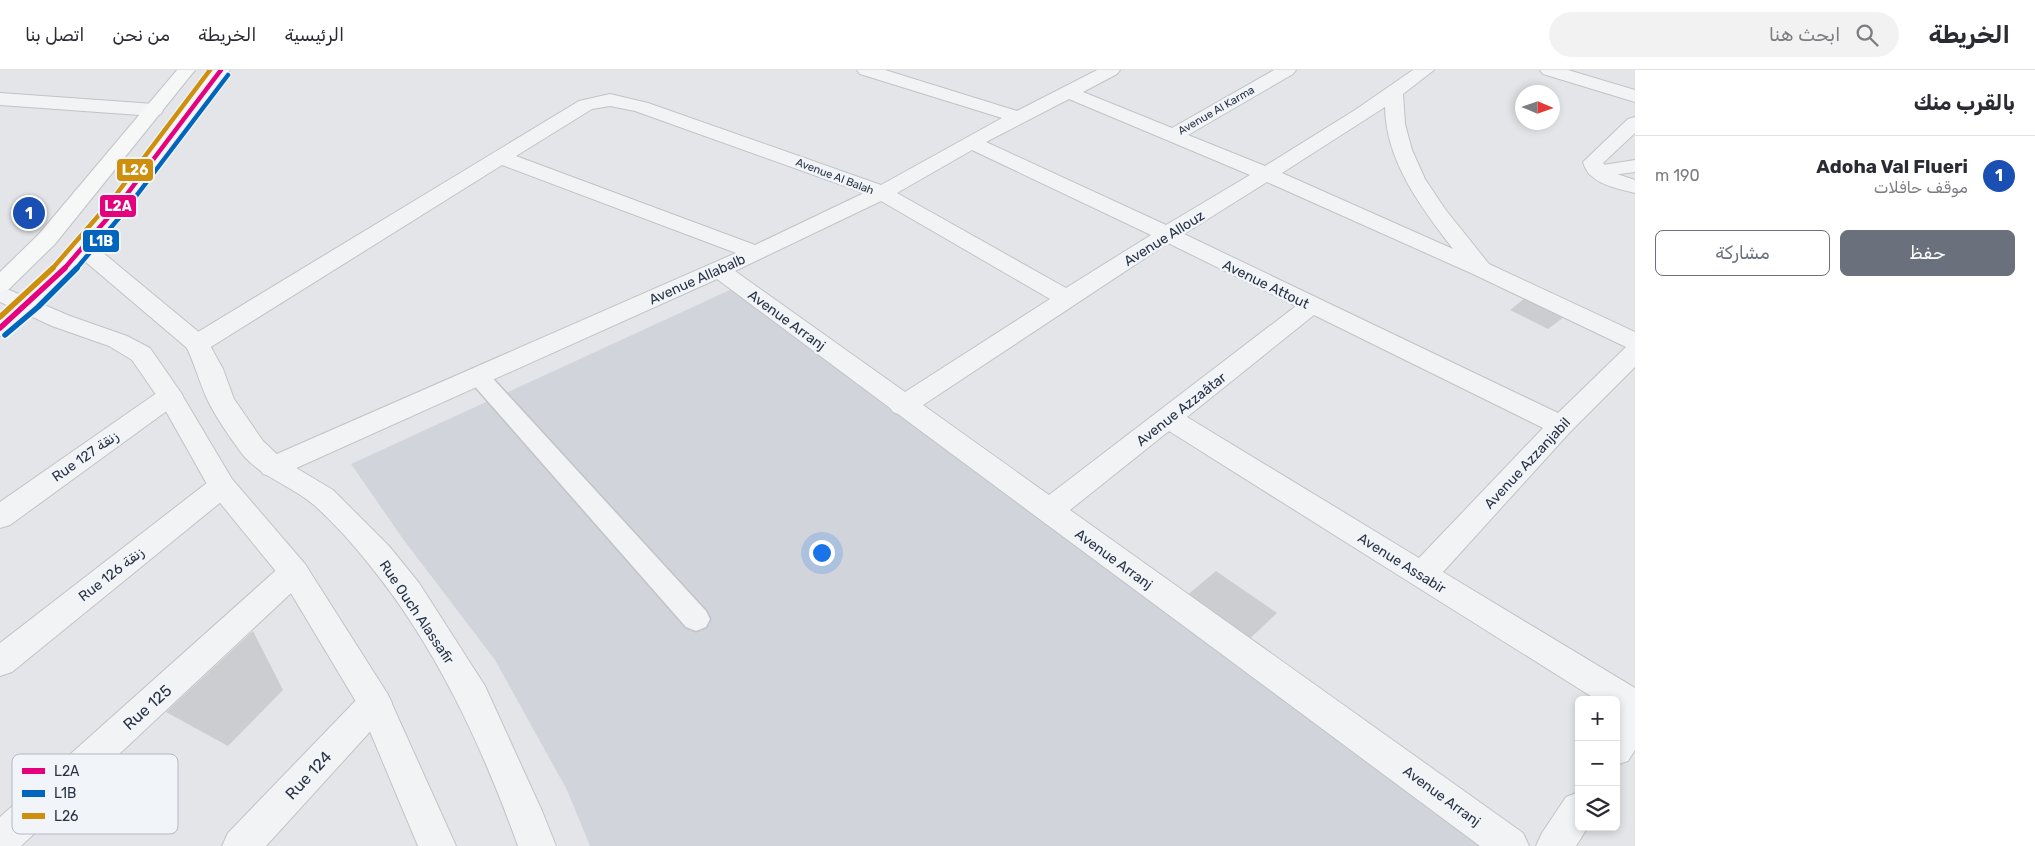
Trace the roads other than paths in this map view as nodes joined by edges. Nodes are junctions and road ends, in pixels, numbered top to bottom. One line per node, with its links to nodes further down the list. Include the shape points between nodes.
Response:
1 (186, 70): 12 (main road)
2 (221, 70): 24 (main road)
3 (866, 70): 13 (street)
4 (1110, 70): 8 (street, Avenue Allabalb)
5 (1287, 70): 15 (street, Avenue Al Karma)
6 (1425, 70): 9 (street, Avenue Allouz)
7 (1549, 70): 10 (street)
8 (1068, 92): 13 (street, Avenue Allabalb); 15 (street)
9 (1394, 93): 20 (street, Avenue Allouz); 26 (street, via 1395,124 1415,179 1436,212)
10 (1635, 96)
11 (0, 99): 12 (street)
12 (154, 110): 28 (main road, via 47,239)
13 (1017, 117): 16 (street, Avenue Allabalb)
14 (1635, 123): 19 (street, via 1593,162)
15 (1172, 136): 20 (street)
16 (970, 142): 22 (street, Avenue Allabalb); 23 (street, Avenue Attout)
17 (499, 157): 22 (street, Avenue Al Balah, via 586,105 610,100 641,107); 25 (street); 35 (street, Avenue Al Balah)
18 (1635, 166): 19 (street)
19 (1597, 171): 21 (street)
20 (1268, 175): 23 (street, Avenue Allouz); 26 (street)
21 (1635, 187)
22 (882, 194): 25 (street, Avenue Allabalb); 30 (street, Avenue Al Balah)
23 (1167, 234): 30 (street, Avenue Allouz); 32 (street, Avenue Attout)
24 (82, 247): 31 (main road); 35 (street, Rue Ouch Alassafir)
25 (756, 253): 27 (street, Avenue Allabalb)
26 (1481, 269): 34 (street)
27 (719, 270): 37 (street, Avenue Allabalb); 39 (street, Avenue Arranj)
28 (0, 285)
29 (0, 292): 31 (street)
30 (1067, 299): 39 (street, Avenue Allouz)
31 (28, 306): 33 (main road); 38 (street, via 118,341 141,354)
32 (1311, 306): 40 (street, Avenue Azzaâtar); 41 (street, Avenue Attout)
33 (0, 328)
34 (1635, 342)
35 (197, 344): 42 (street, Rue Ouch Alassafir, via 222,400 253,448)
36 (1635, 353): 41 (street, Avenue Azzanjabil)
37 (478, 376): 42 (street, Avenue Allabalb); 48 (lane)
38 (170, 396): 43 (street); 45 (street, Rue 127 زنقة)
39 (902, 406): 44 (street, Avenue Arranj)
40 (1170, 419): 44 (street, Avenue Azzaâtar); 47 (street, Avenue Assabir)
41 (1561, 426): 47 (street, Avenue Azzanjabil)
42 (273, 467): 60 (street, Rue Ouch Alassafir, via 323,497 378,554 408,592 473,696)
43 (222, 486): 46 (street); 49 (street, Rue 126 زنقة)
44 (1049, 511): 61 (street, Avenue Arranj)
45 (0, 516)
46 (294, 572): 50 (street); 54 (street, Rue 125)
47 (1421, 576): 51 (street, Avenue Assabir)
48 (696, 619)
49 (0, 662)
50 (375, 703): 58 (street, Rue 124); 59 (street)
51 (1635, 706)
52 (1635, 721): 53 (street)
53 (1620, 744)
54 (95, 754)
55 (1575, 815): 62 (street)
56 (12, 830): 57 (street, Rue 125)
57 (0, 841)
58 (241, 846)
59 (437, 846)
60 (537, 846)
61 (1510, 846)
62 (1555, 846)

